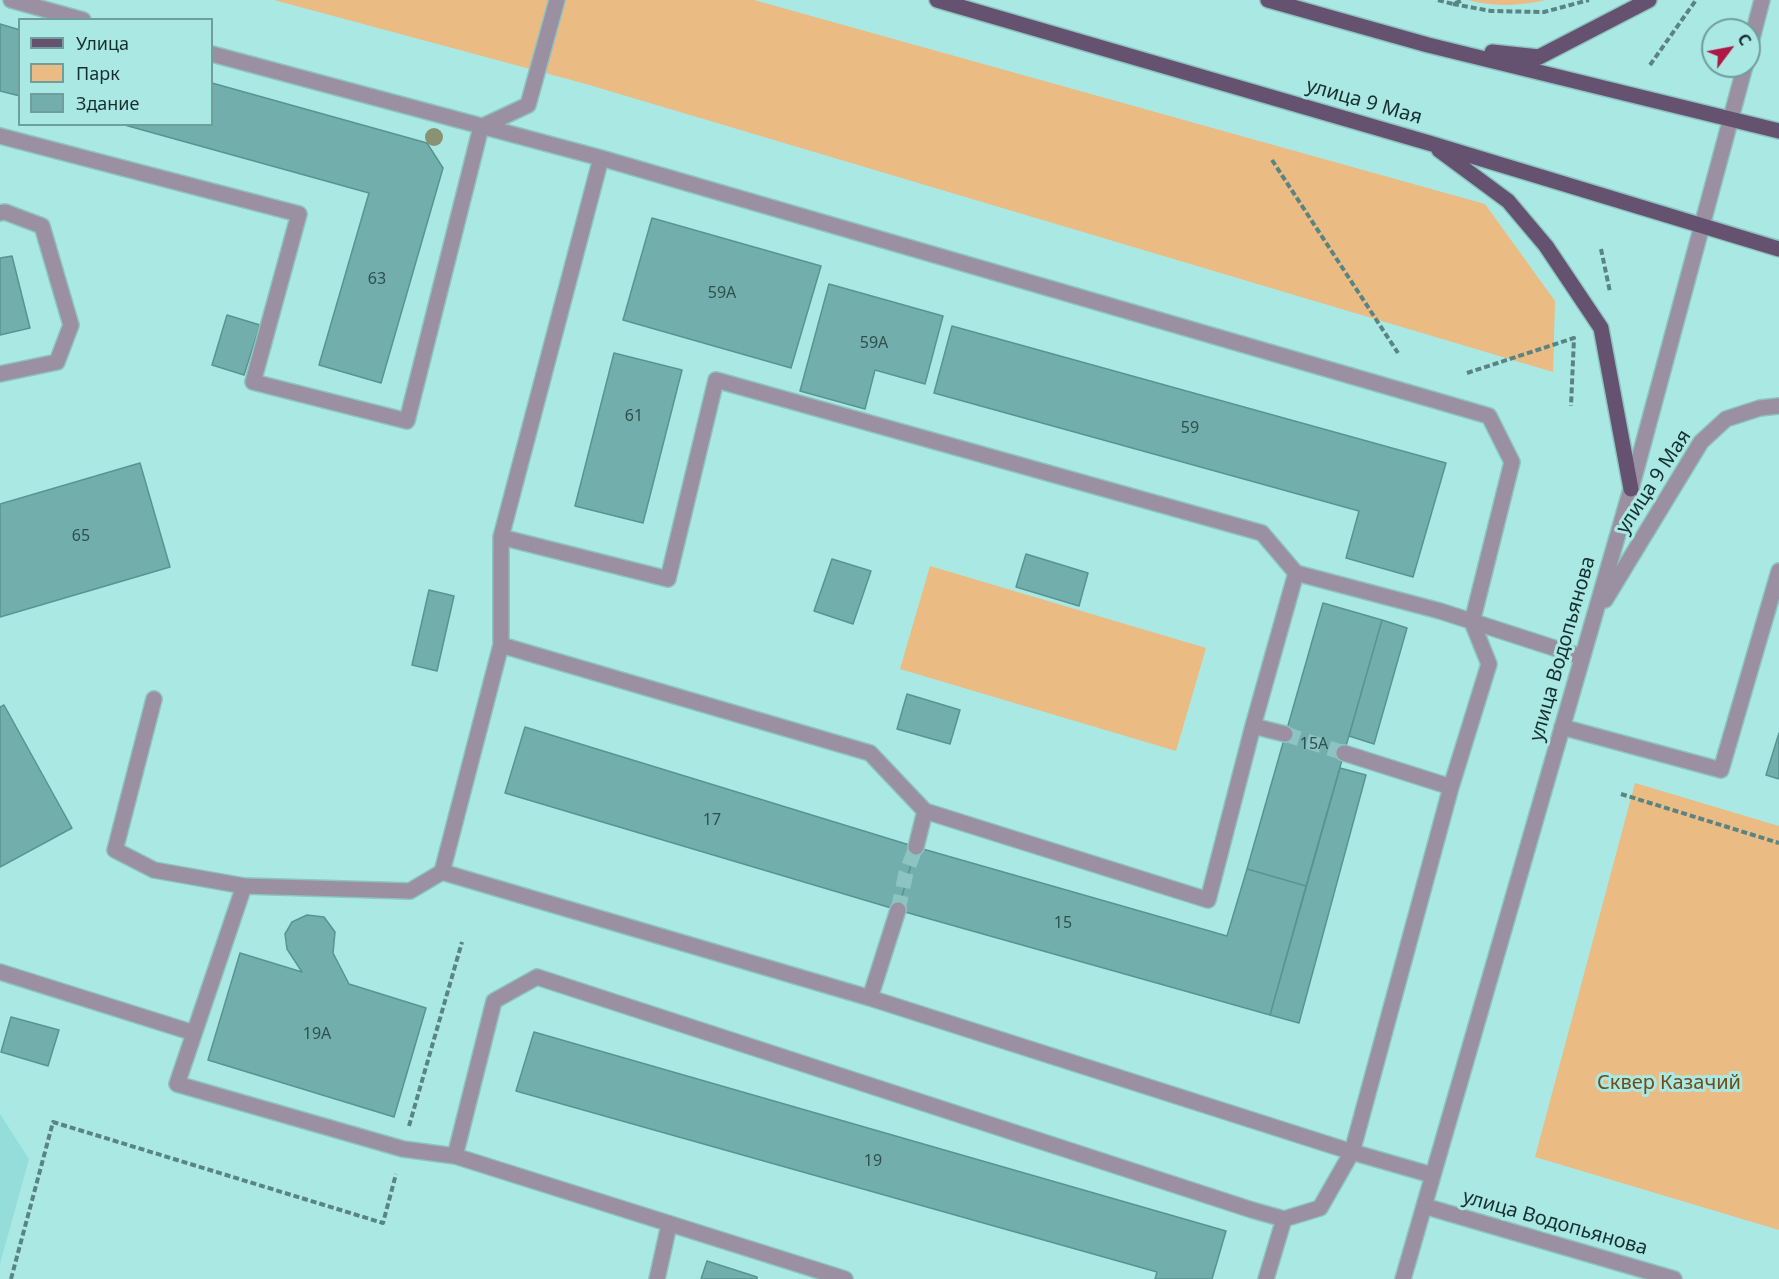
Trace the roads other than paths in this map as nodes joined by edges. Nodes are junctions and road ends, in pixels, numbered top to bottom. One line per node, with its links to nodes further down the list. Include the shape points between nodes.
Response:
1 (11, 0): 7 (street)
2 (557, 0): 13 (street, via 528,105)
3 (937, 0): 16 (main road, улица 9 Мая)
4 (1268, 0): 9 (main road)
5 (1649, 0): 9 (main road, via 1539,57)
6 (1762, 0): 8 (street)
7 (76, 18)
8 (1757, 18)
9 (1428, 45): 12 (main road)
10 (213, 54): 13 (street)
11 (1742, 78): 12 (street, улица Водопьянова)
12 (1731, 117): 14 (main road); 19 (street, улица Водопьянова)
13 (481, 127): 15 (street, via 407,421 253,382 299,214); 17 (street)
14 (1779, 131)
15 (0, 136)
16 (1429, 143): 19 (main road, улица 9 Мая); 23 (main road, via 1508,201 1546,246 1601,328)
17 (601, 158): 24 (street); 28 (street, via 1489,416 1512,462)
18 (0, 213): 21 (street, via 42,226 71,325 57,362)
19 (1703, 226): 20 (main road, улица 9 Мая); 23 (street, улица Водопьянова)
20 (1779, 249)
21 (0, 374)
22 (1779, 406): 27 (street, улица 9 Мая, via 1726,419 1701,442)
23 (1631, 489): 27 (street, улица Водопьянова)
24 (501, 537): 26 (street, via 669,579 716,380 1262,533); 29 (street)
25 (1779, 571): 33 (street, via 1721,770)
26 (1296, 573): 28 (street); 32 (street)
27 (1594, 618): 30 (street, улица Водопьянова)
28 (1472, 622): 30 (street); 36 (street, via 1489,664)
29 (501, 645): 37 (street, via 870,753); 39 (street)
30 (1582, 657): 33 (street, улица Водопьянова)
31 (154, 699): 40 (street, via 114,850 154,870)
32 (1253, 726): 34 (street); 37 (street, via 1208,900)
33 (1562, 727): 47 (street, улица Водопьянова)
34 (1285, 734)
35 (1344, 753): 36 (street)
36 (1451, 786): 45 (street)
37 (925, 811): 38 (street)
38 (916, 847)
39 (442, 872): 40 (street, via 410,891); 43 (street)
40 (244, 886): 44 (street)
41 (898, 910): 43 (street)
42 (0, 972): 44 (street)
43 (870, 998): 45 (street)
44 (194, 1033): 46 (street, via 177,1084 403,1149)
45 (1352, 1152): 47 (street); 49 (street, via 1320,1208)
46 (454, 1156): 49 (street, via 494,1001 537,977); 50 (street)
47 (1432, 1175): 48 (street, улица Водопьянова)
48 (1424, 1206): 54 (street, улица Водопьянова); 55 (street, улица Водопьянова)
49 (1284, 1219): 53 (street)
50 (669, 1225): 51 (street); 52 (street)
51 (657, 1279)
52 (845, 1279)
53 (1266, 1279)
54 (1403, 1279)
55 (1674, 1279)

